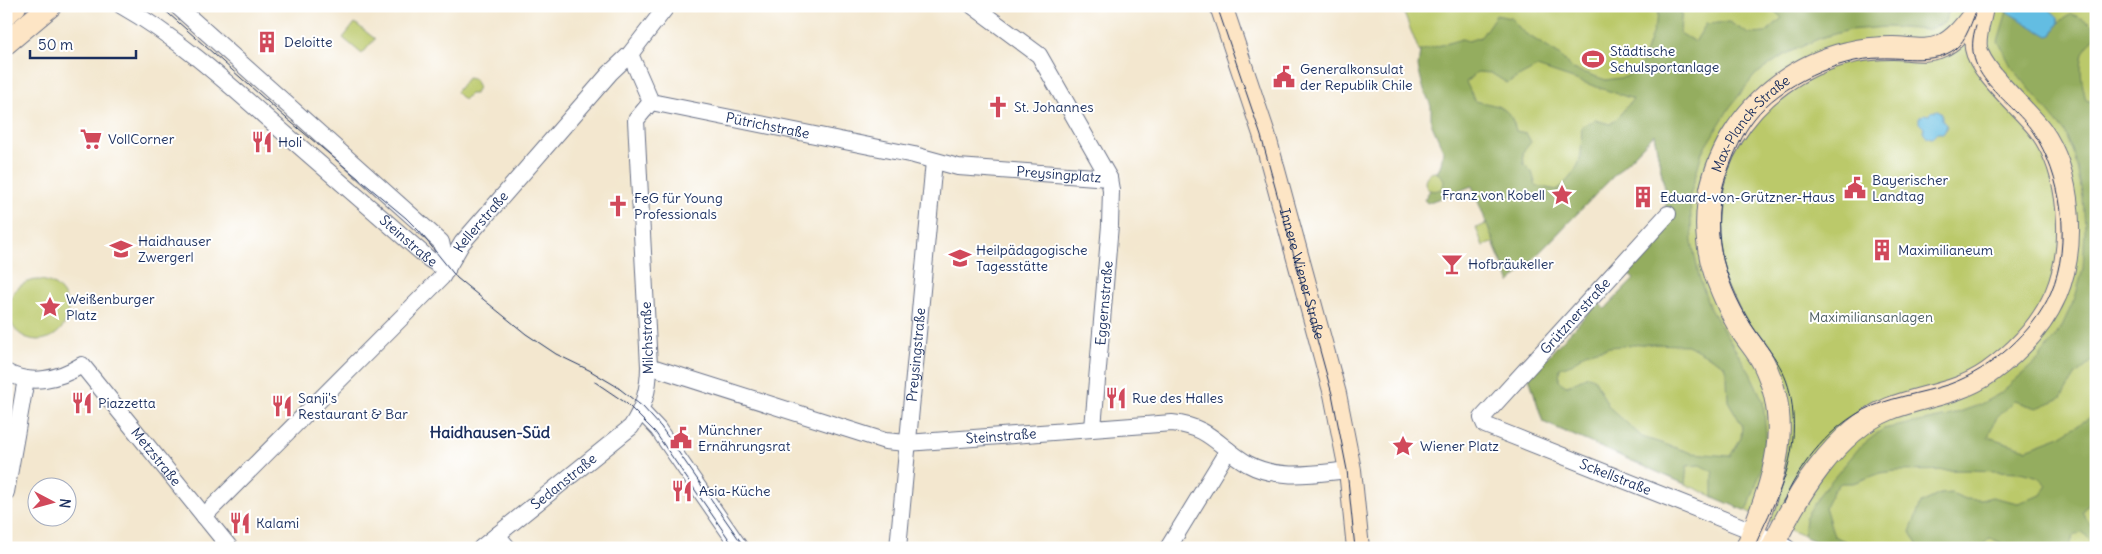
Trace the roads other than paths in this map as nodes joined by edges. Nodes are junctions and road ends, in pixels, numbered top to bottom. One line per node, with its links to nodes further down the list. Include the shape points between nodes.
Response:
1 (15, 6): 9 (main road)
2 (50, 6): 10 (main road)
3 (122, 6): 16 (street, Steinstraße, via 229,85 429,259)
4 (177, 6): 16 (street, Steinstraße, via 441,242)
5 (667, 6): 11 (street, Kellerstraße)
6 (973, 6): 14 (street, Preysingplatz, via 1039,55)
7 (1220, 6): 25 (main road, Innere Wiener Straße, via 1264,134 1288,217 1335,394)
8 (1980, 10): 29 (main road, Max-Planck-Straße, via 1942,46 1930,50 1863,50 1802,69 1778,84 1746,114 1724,153 1708,213 1714,268 1725,299 1770,377 1780,424 1776,462); 30 (main road, Max-Planck-Straße, via 1976,47 1979,59 2041,131 2058,166 2066,202 2066,253 2056,294 2025,341 1986,374 1955,391 1888,410 1857,430 1811,479)
9 (6, 14)
10 (6, 43)
11 (630, 54): 12 (street); 16 (street, Kellerstraße, via 462,243)
12 (651, 102): 13 (street, Pütrichstraße); 17 (street, Milchstraße, via 636,120)
13 (934, 161): 14 (street, Preysingplatz, via 958,167); 23 (street, Preysingstraße)
14 (1109, 178): 22 (street, Eggernstraße, via 1110,225)
15 (1668, 214): 21 (street, Grütznerstraße)
16 (447, 270): 27 (street, Kellerstraße)
17 (649, 366): 20 (street, Milchstraße); 23 (street, Steinstraße, via 885,441)
18 (6, 372): 19 (street)
19 (26, 379): 26 (street); 27 (street, Metzstraße, via 49,379 82,365)
20 (641, 411): 28 (street, Sedanstraße, via 631,427); 34 (street, via 658,429)
21 (1482, 418): 29 (street, Sckellstraße, via 1485,425)
22 (1093, 428): 23 (street, Steinstraße); 24 (street, Steinstraße, via 1187,424 1212,436)
23 (907, 442): 35 (street, Preysingstraße)
24 (1228, 450): 25 (street, Steinstraße, via 1249,464 1271,472 1299,474); 36 (street)
25 (1350, 470): 37 (main road, Innere Wiener Straße)
26 (6, 492)
27 (204, 516): 31 (street, Metzstraße)
28 (497, 535): 32 (street, Sedanstraße); 33 (street)
29 (1750, 540): 30 (street, Sckellstraße)
30 (1778, 546)
31 (230, 548)
32 (481, 548)
33 (508, 548)
34 (740, 548)
35 (898, 548)
36 (1168, 548)
37 (1358, 548)

